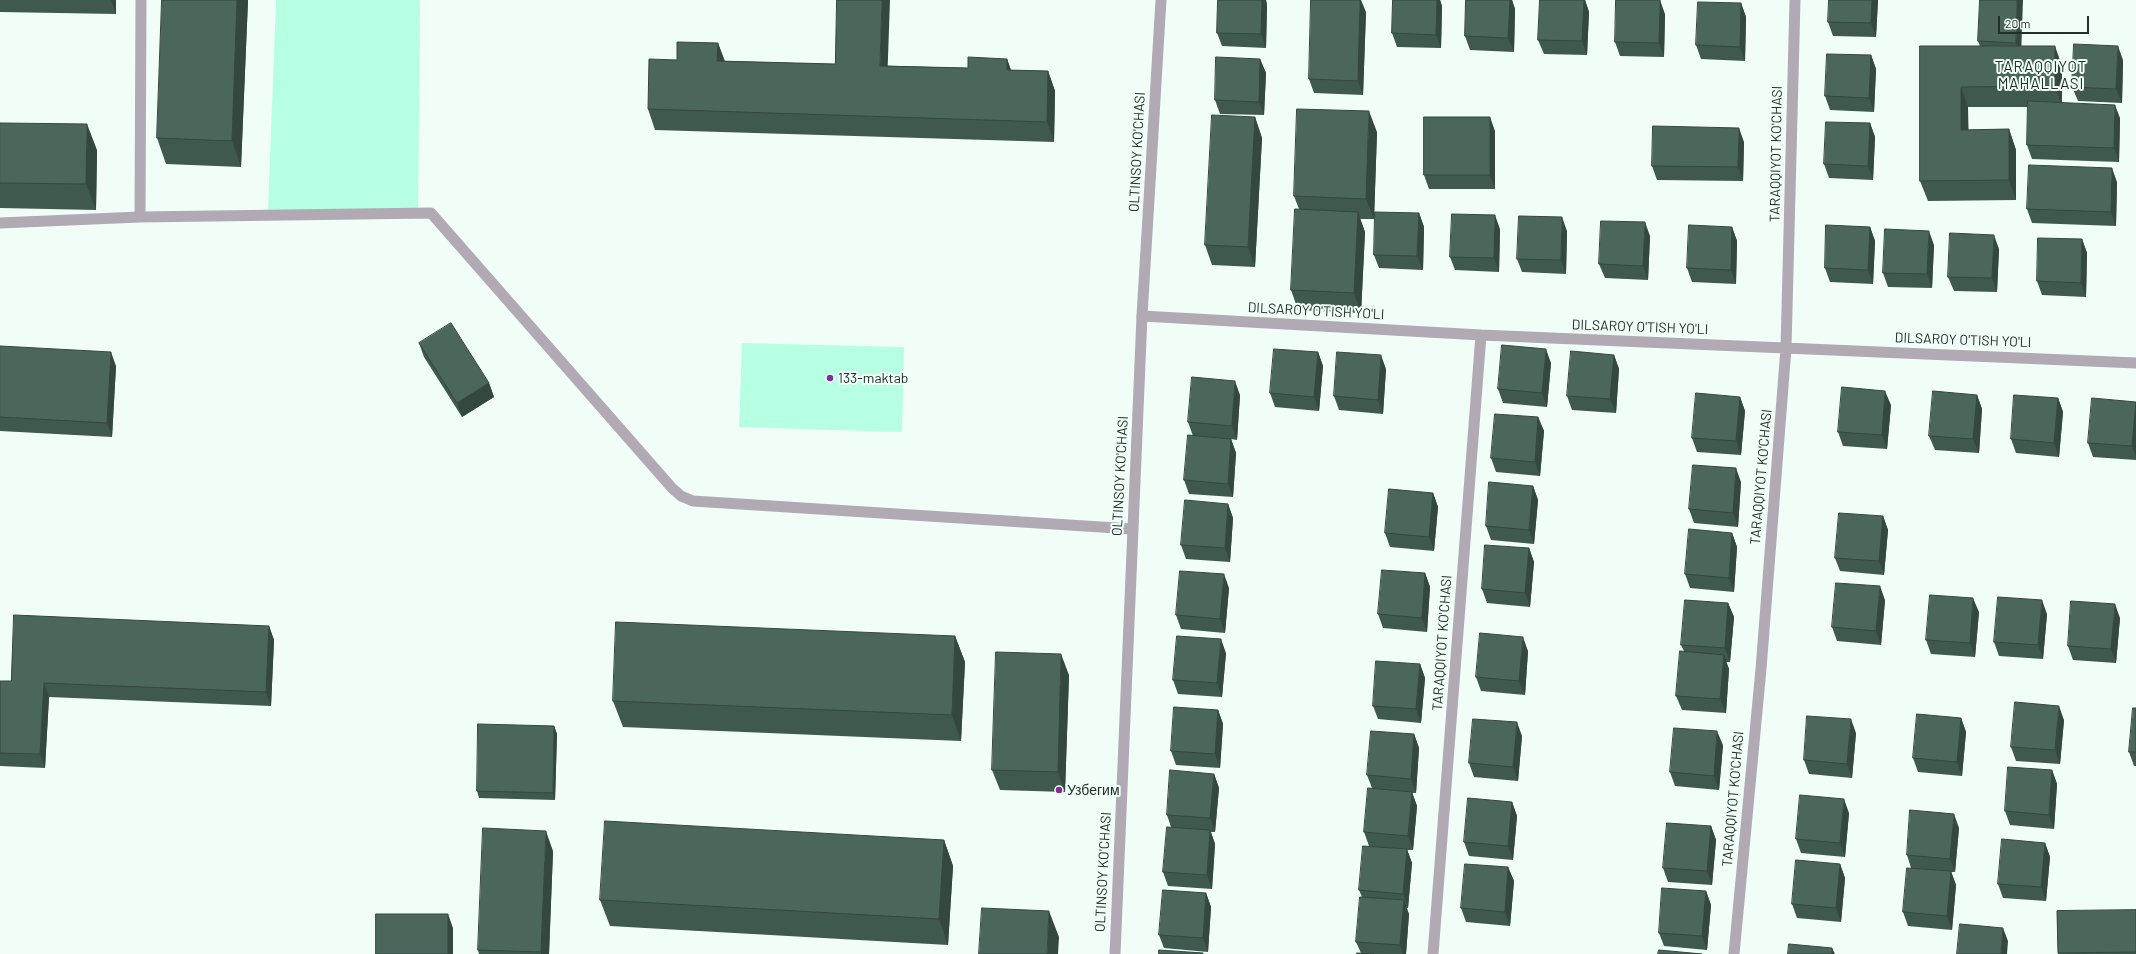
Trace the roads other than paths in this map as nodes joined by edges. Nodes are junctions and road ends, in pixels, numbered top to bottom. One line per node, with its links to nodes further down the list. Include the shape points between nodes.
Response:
1 (141, 0): 4 (street)
2 (1161, 0): 6 (street, OLTINSOY KO'CHASI)
3 (1795, 0): 8 (street, TARAQQIYOT KO'CHASI)
4 (140, 217): 5 (street); 10 (street, via 431,213 672,488 681,496 693,501)
5 (0, 223)
6 (1142, 316): 7 (street, DILSAROY O'TISH YO'LI); 10 (street, OLTINSOY KO'CHASI)
7 (1481, 335): 8 (street, DILSAROY O'TISH YO'LI); 12 (street, TARAQQIYOT KO'CHASI)
8 (1786, 348): 9 (street, DILSAROY O'TISH YO'LI); 13 (street, TARAQQIYOT KO'CHASI, via 1762,661)
9 (2136, 363)
10 (1132, 529): 11 (street, OLTINSOY KO'CHASI)
11 (1115, 954)
12 (1433, 954)
13 (1734, 954)

